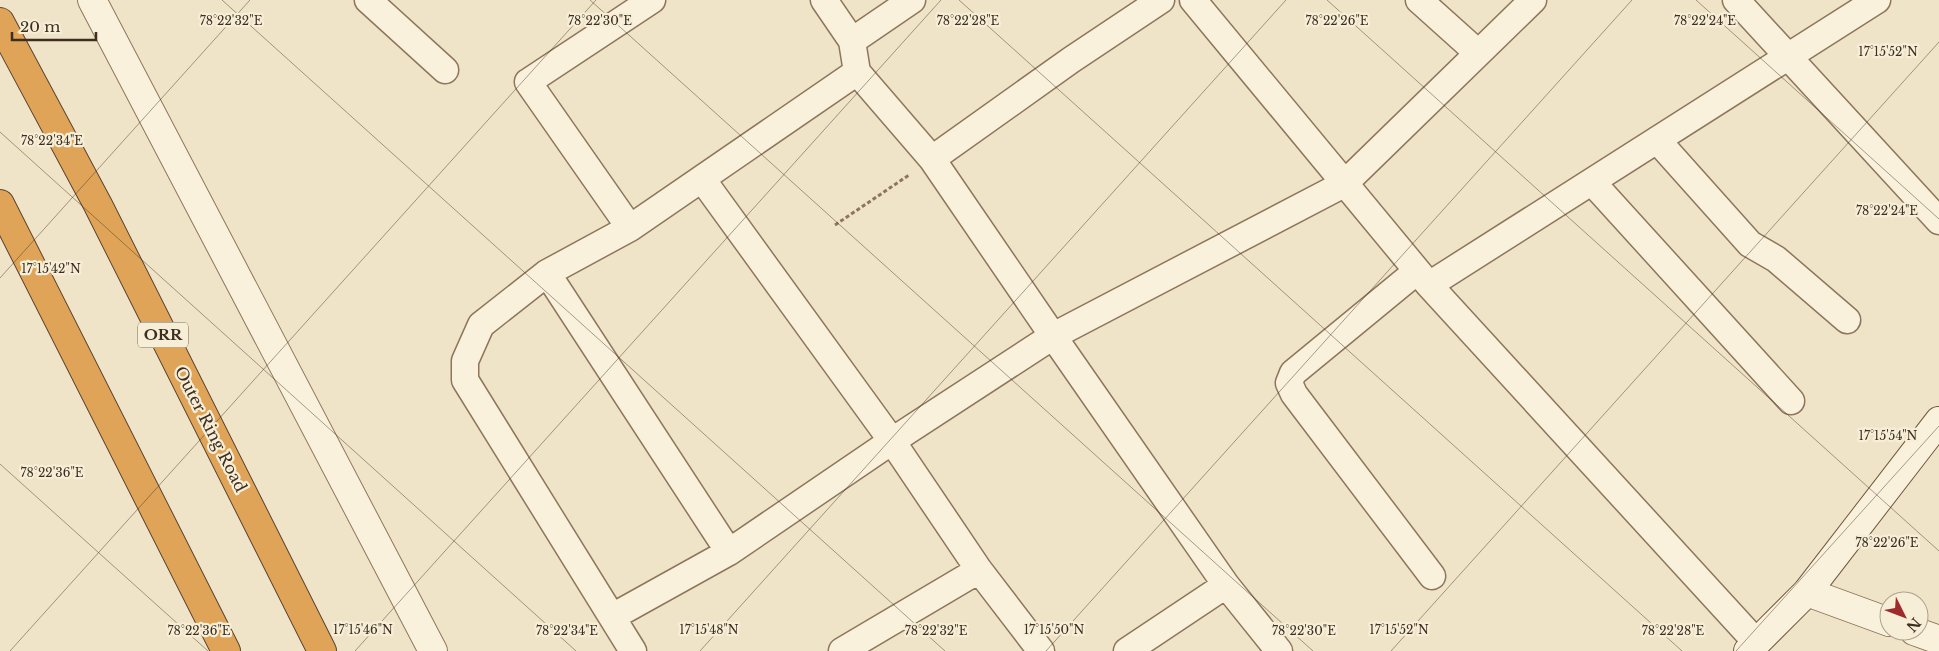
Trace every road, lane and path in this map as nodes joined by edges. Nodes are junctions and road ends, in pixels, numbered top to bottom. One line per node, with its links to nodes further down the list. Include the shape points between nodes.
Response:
1 (92, 0): 44 (street)
2 (368, 0): 16 (street)
3 (652, 0): 26 (street, via 528,82)
4 (824, 0): 13 (street)
5 (912, 0): 13 (street)
6 (1161, 0): 19 (street)
7 (1193, 0): 22 (street)
8 (1420, 0): 14 (street)
9 (1533, 0): 14 (street)
10 (1736, 0): 15 (street)
11 (1877, 0): 15 (street)
12 (0, 22): 43 (highway, Outer Ring Road / ORR, via 98,205)
13 (852, 41): 17 (street)
14 (1478, 53): 22 (street)
15 (1788, 58): 18 (street); 24 (street)
16 (445, 70)
17 (857, 72): 19 (street); 20 (street)
18 (1657, 140): 21 (street); 29 (street, via 1750,244 1776,259)
19 (932, 159): 25 (path); 30 (street)
20 (702, 179): 26 (street); 33 (street)
21 (1592, 182): 28 (street); 31 (street)
22 (1344, 184): 28 (street); 30 (street)
23 (0, 204): 42 (highway)
24 (1939, 221)
25 (835, 225)
26 (630, 228): 27 (street)
27 (547, 273): 34 (street); 39 (street, via 481,324 465,361 465,380)
28 (1423, 278): 36 (street, via 1293,373 1289,383 1294,394); 41 (street)
29 (1847, 320)
30 (1053, 336): 33 (street); 37 (street)
31 (1791, 401)
32 (1939, 421): 38 (street)
33 (892, 441): 34 (street); 35 (street)
34 (729, 552): 39 (street)
35 (979, 570): 46 (street); 47 (street)
36 (1432, 576)
37 (1226, 585): 48 (street); 49 (street)
38 (1807, 592): 40 (street); 41 (street)
39 (612, 618): 45 (street)
40 (1879, 618)
41 (1752, 647)
42 (226, 651)
43 (322, 651)
44 (433, 651)
45 (633, 651)
46 (842, 651)
47 (1041, 651)
48 (1127, 651)
49 (1279, 651)

